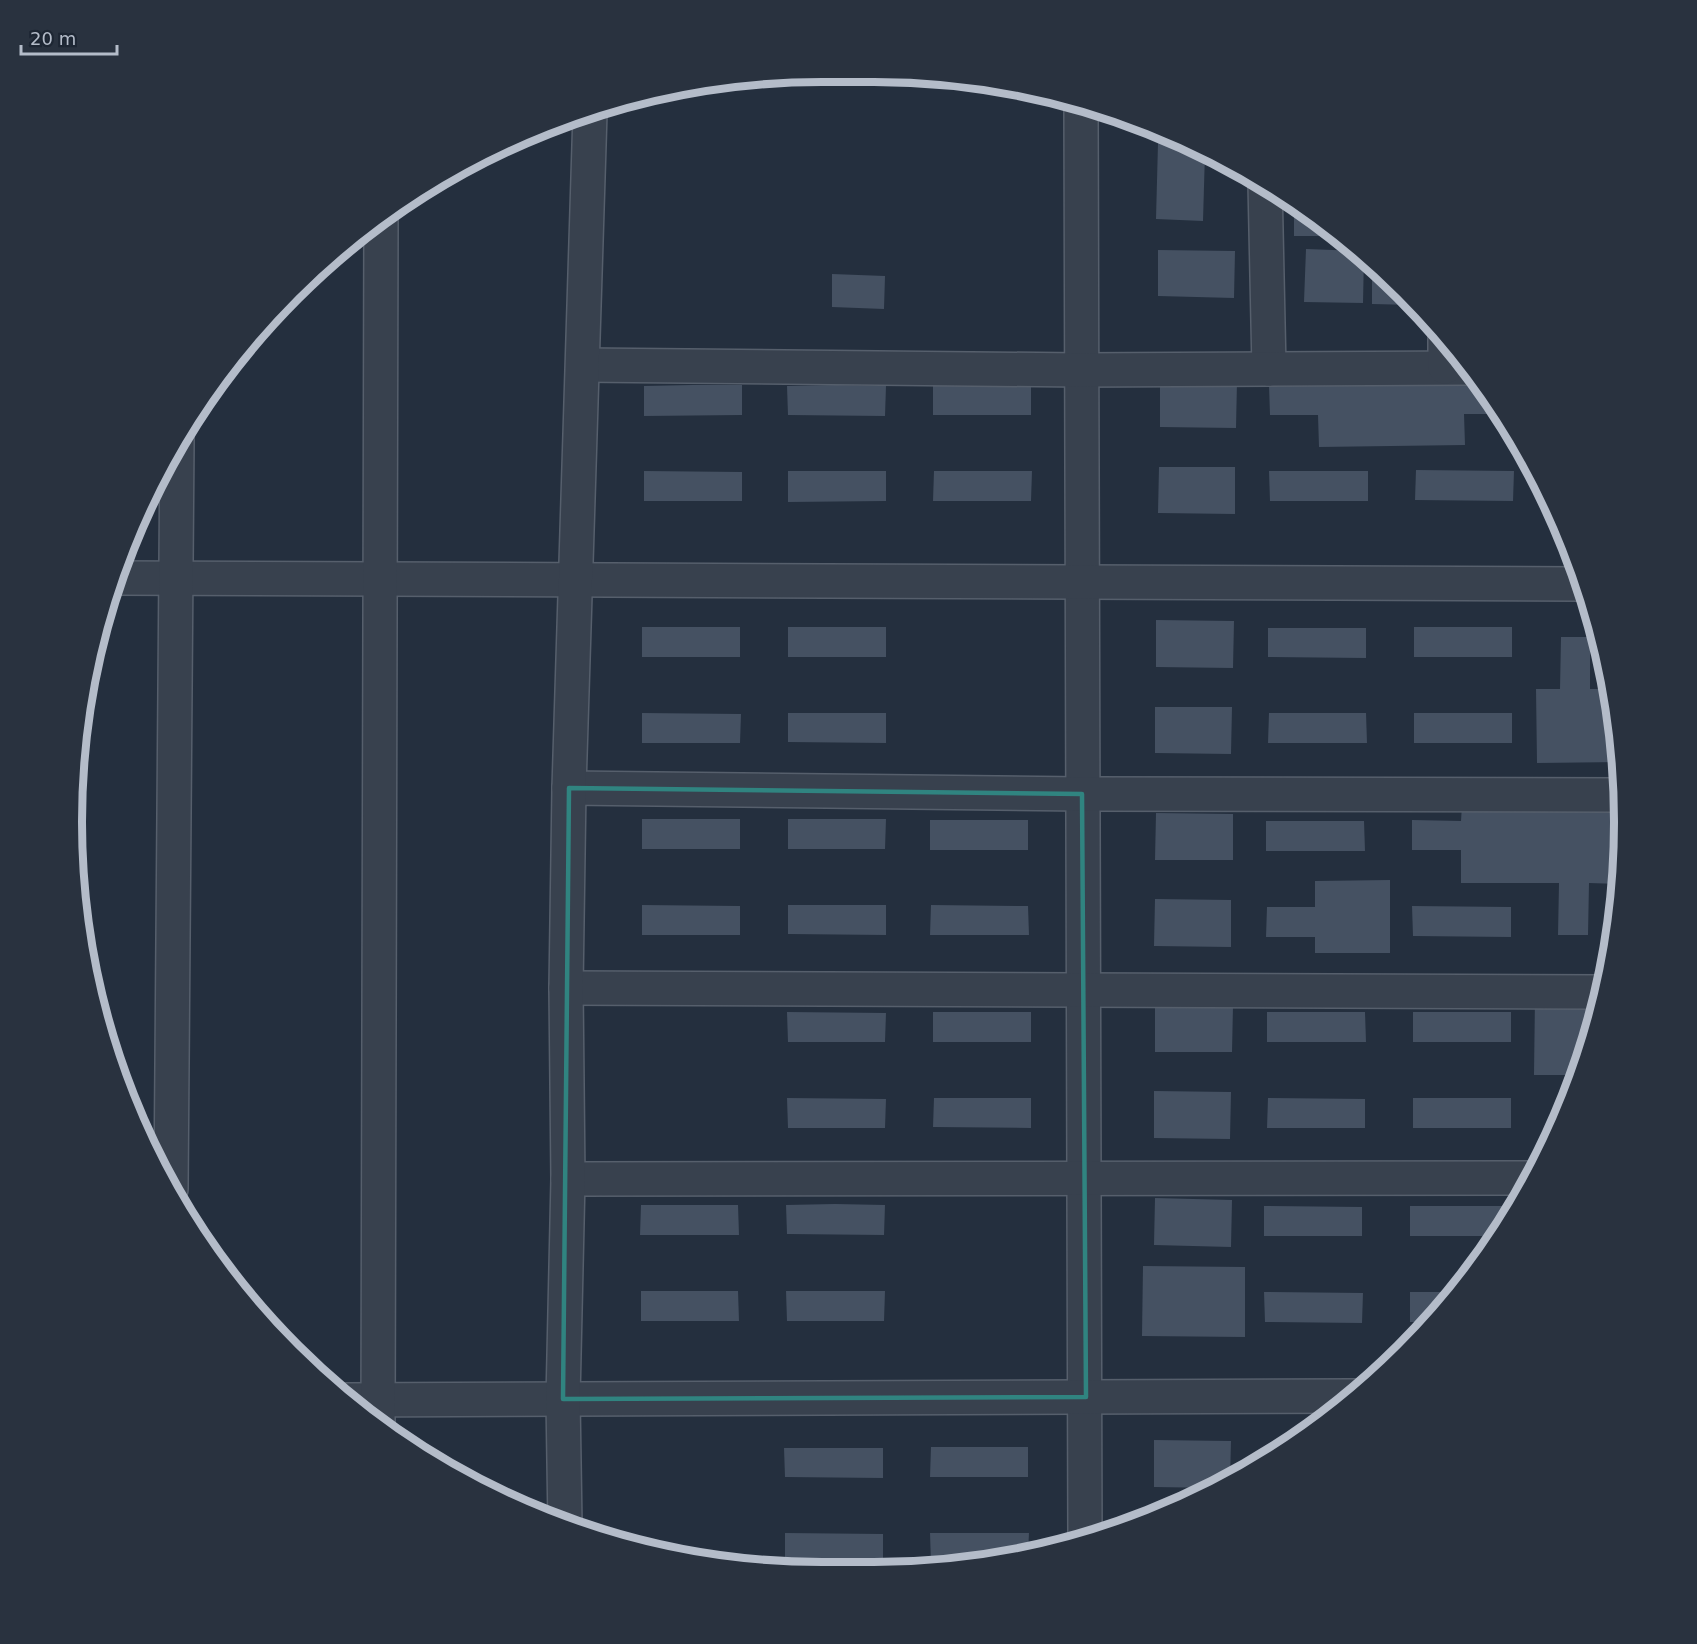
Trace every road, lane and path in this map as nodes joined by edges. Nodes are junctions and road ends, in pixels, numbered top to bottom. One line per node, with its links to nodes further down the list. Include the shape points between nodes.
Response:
1 (1081, 112): 8 (street)
2 (590, 120): 6 (street)
3 (1264, 194): 7 (street)
4 (381, 229): 12 (street)
5 (1451, 358): 7 (street)
6 (583, 365): 8 (street); 13 (street)
7 (1269, 369): 8 (street)
8 (1080, 370): 14 (street)
9 (177, 461): 11 (street)
10 (124, 578): 11 (street)
11 (177, 578): 12 (street); 22 (street)
12 (381, 579): 13 (street); 29 (street)
13 (575, 580): 14 (street); 16 (street)
14 (1081, 582): 15 (street); 17 (street)
15 (1575, 584)
16 (568, 788): 17 (street); 19 (street)
17 (1082, 794): 18 (street); 20 (street)
18 (1613, 795)
19 (566, 988): 20 (street); 24 (street)
20 (1083, 990): 21 (street); 25 (street)
21 (1594, 992)
22 (171, 1172)
23 (1522, 1178): 25 (street)
24 (568, 1179): 25 (street); 28 (street)
25 (1085, 1180): 27 (street)
26 (1341, 1396): 27 (street)
27 (1086, 1397): 28 (street); 32 (street)
28 (563, 1399): 30 (street); 31 (street)
29 (368, 1406)
30 (369, 1407)
31 (565, 1515)
32 (1085, 1530)

